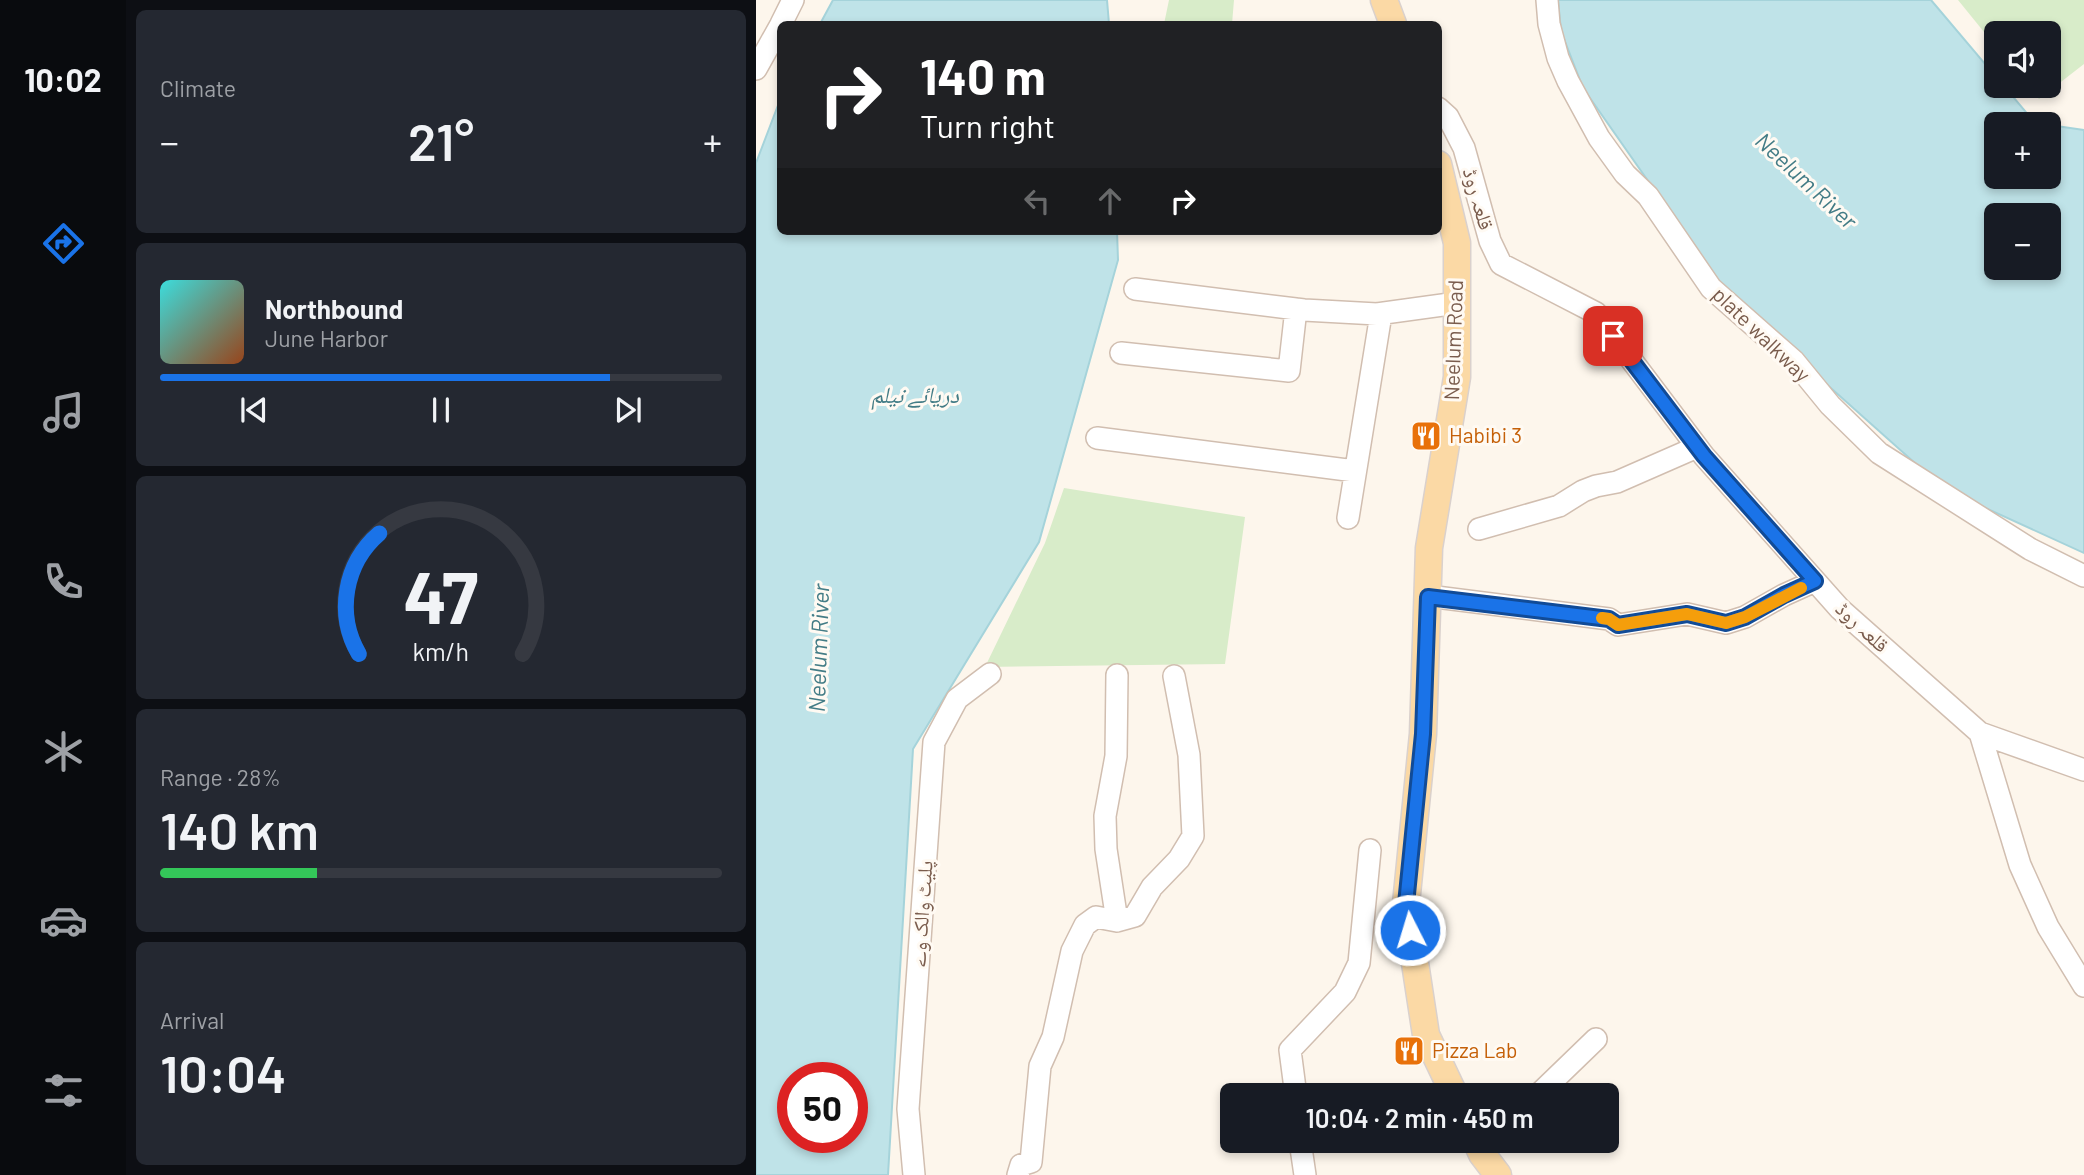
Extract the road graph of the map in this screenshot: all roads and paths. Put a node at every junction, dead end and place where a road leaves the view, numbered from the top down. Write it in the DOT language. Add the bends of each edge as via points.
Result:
graph roads {
  1 [pos="793,0"];
  2 [pos="1384,0"];
  3 [pos="1548,0"];
  4 [pos="783,21"];
  5 [pos="1392,21"];
  6 [pos="777,32"];
  7 [pos="756,69"];
  8 [pos="1442,112"];
  9 [pos="1442,181"];
  10 [pos="1135,289"];
  11 [pos="1457,303"];
  12 [pos="1296,309"];
  13 [pos="1381,314"];
  14 [pos="1121,353"];
  15 [pos="1097,438"];
  16 [pos="1697,447"];
  17 [pos="1356,471"];
  18 [pos="1348,518"];
  19 [pos="1479,529"];
  20 [pos="2084,576"];
  21 [pos="1815,581"];
  22 [pos="1428,597"];
  23 [pos="990,674"];
  24 [pos="1116,675"];
  25 [pos="1174,676"];
  26 [pos="1980,733"];
  27 [pos="2084,770"];
  28 [pos="1370,850"];
  29 [pos="1117,921"];
  30 [pos="2084,986"];
  31 [pos="1596,1039"];
  32 [pos="1294,1083"];
  33 [pos="1449,1083"];
  34 [pos="1550,1083"];
  35 [pos="1302,1153"];
  36 [pos="1482,1153"];
  37 [pos="914,1175"];
  38 [pos="1017,1175"];
  39 [pos="1305,1175"];
  40 [pos="1498,1175"];
  1 -- 4 [label="street"];
  2 -- 5 [label="main road"];
  3 -- 20 [label="street, plate walkway" via="1558,58 1599,138 1648,196 1711,288 1794,361 1879,453 2030,550"];
  6 -- 7 [label="street"];
  8 -- 16 [label="street, قلعہ روڈ" via="1464,148 1500,264 1596,313"];
  9 -- 11 [label="main road, Neelum Road" via="1457,243"];
  10 -- 12 [label="street"];
  11 -- 13 [label="street"];
  11 -- 22 [label="main road, Neelum Road" via="1457,377 1429,548"];
  12 -- 13 [label="street"];
  12 -- 14 [label="street" via="1289,371"];
  13 -- 17 [label="street"];
  15 -- 17 [label="street"];
  16 -- 19 [label="street" via="1617,482 1583,491 1559,506"];
  16 -- 21 [label="street, قلعہ روڈ"];
  17 -- 18 [label="street"];
  21 -- 22 [label="street" via="1726,623 1687,614 1618,625 1609,619"];
  21 -- 26 [label="street, قلعہ روڈ" via="1840,609"];
  22 -- 33 [label="main road, Neelum Road" via="1423,734 1406,904 1426,1035"];
  23 -- 37 [label="street, پلیٹ والک وے" via="957,699 934,742 908,1109"];
  24 -- 29 [label="street" via="1116,756 1105,816"];
  25 -- 29 [label="street" via="1189,755 1193,836 1135,916"];
  26 -- 27 [label="street, قلعہ روڈ"];
  26 -- 30 [label="street" via="2020,865 2048,927"];
  28 -- 32 [label="street" via="1359,963 1345,992 1290,1050"];
  29 -- 38 [label="street" via="1096,917 1085,925 1072,951 1053,1037 1040,1066 1031,1162 1021,1165"];
  31 -- 34 [label="street"];
  35 -- 39 [label="street"];
  36 -- 40 [label="main road"];
}
